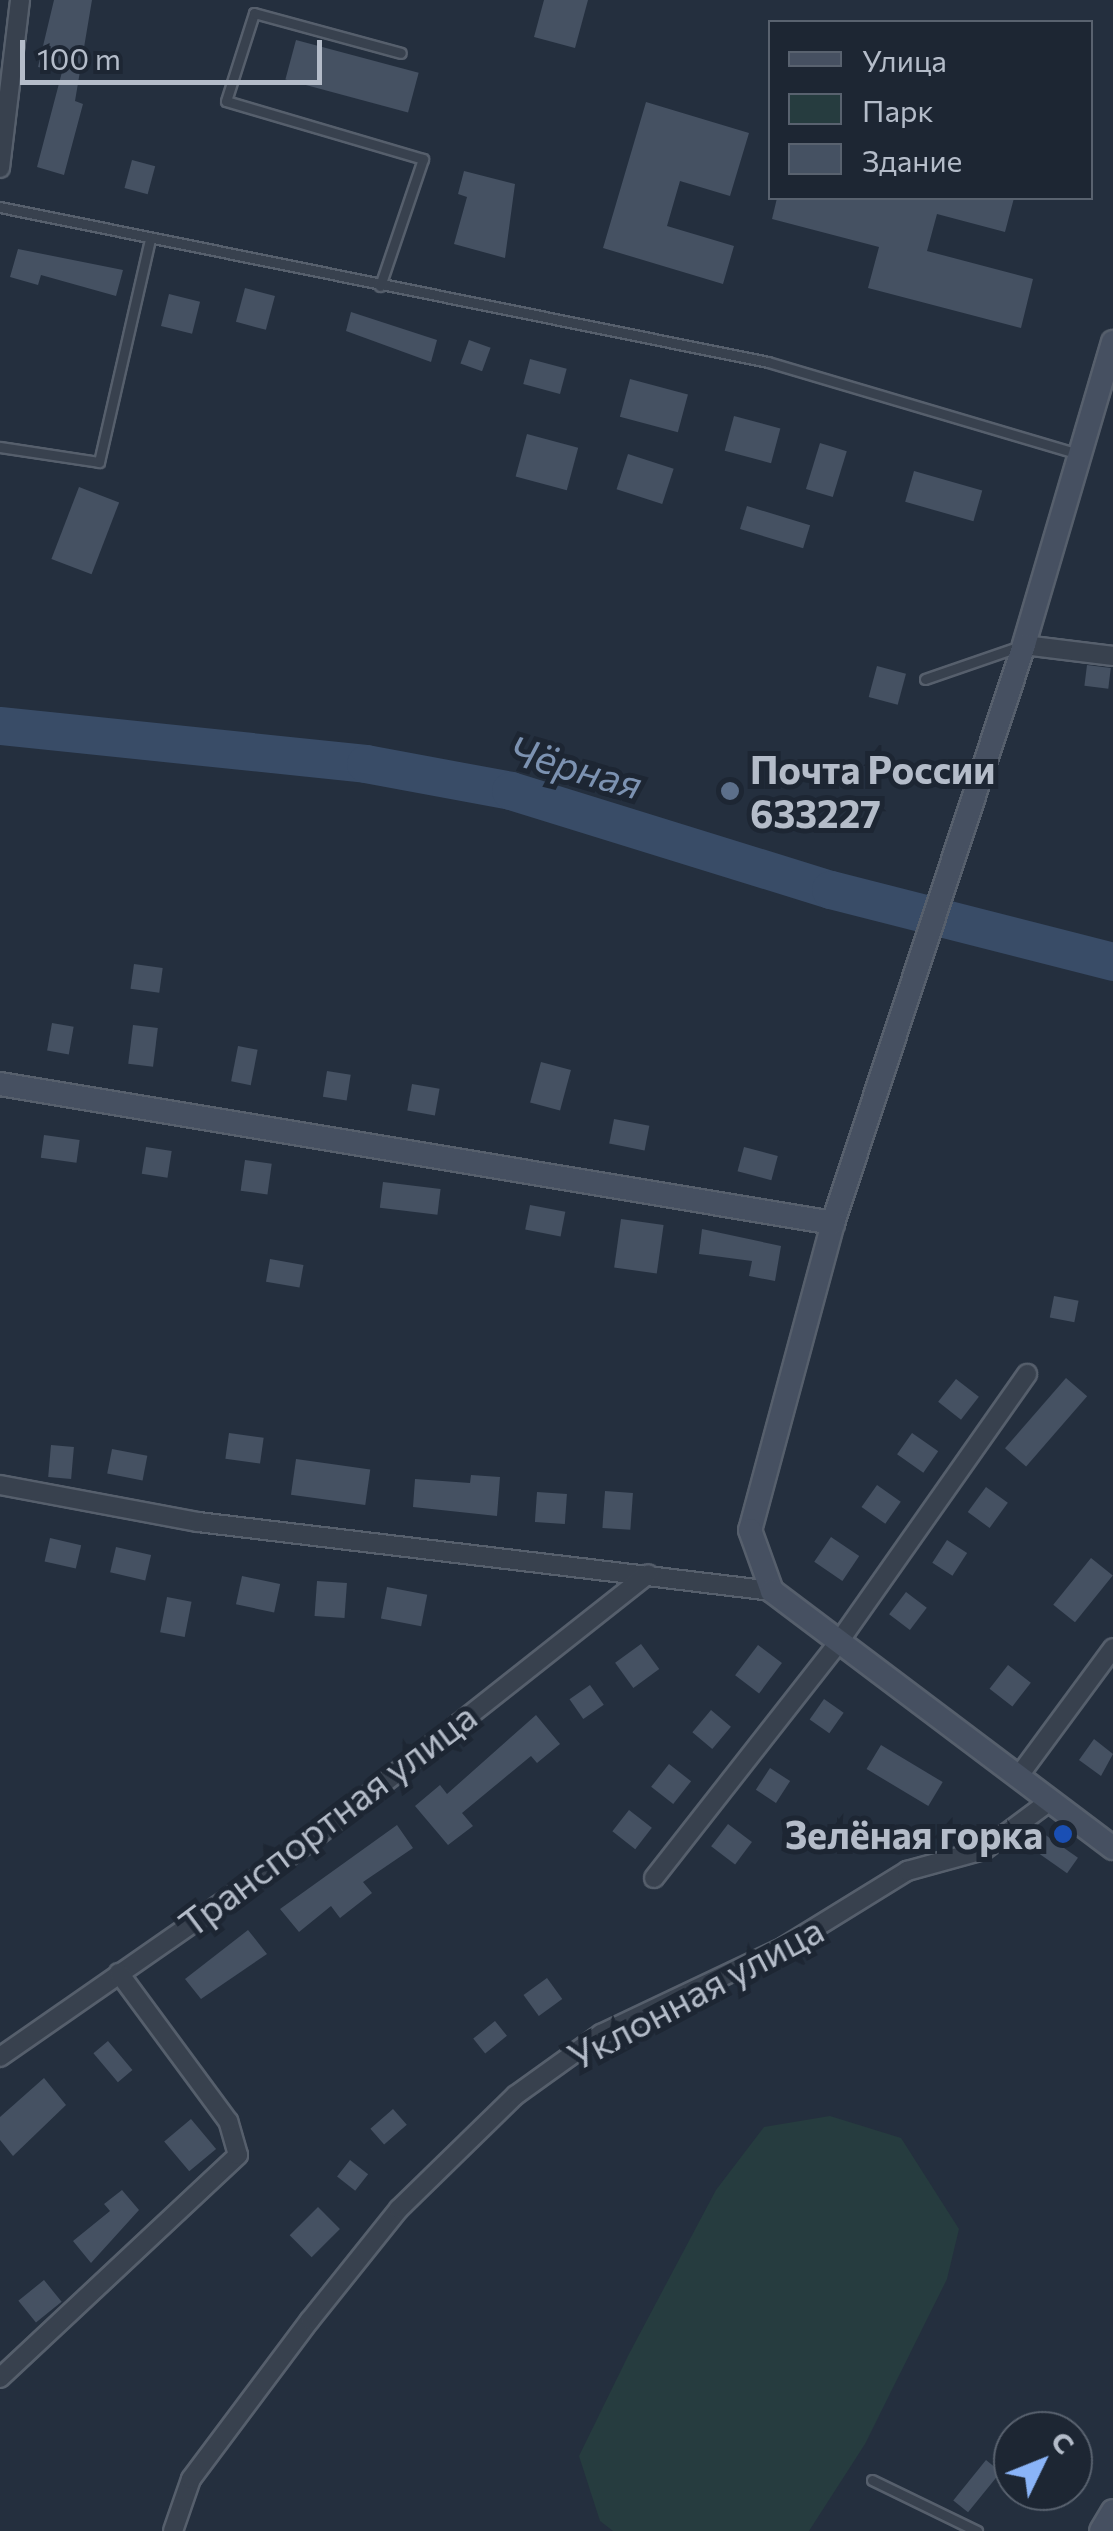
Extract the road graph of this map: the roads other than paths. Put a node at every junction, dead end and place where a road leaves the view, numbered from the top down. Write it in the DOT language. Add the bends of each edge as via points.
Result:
graph roads {
  1 [pos="13,12"];
  2 [pos="401,53"];
  3 [pos="0,168"];
  4 [pos="0,207"];
  5 [pos="150,240"];
  6 [pos="380,286"];
  7 [pos="1113,342"];
  8 [pos="0,447"];
  9 [pos="1080,454"];
  10 [pos="1024,645"];
  11 [pos="1113,656"];
  12 [pos="924,679"];
  13 [pos="0,1084"];
  14 [pos="833,1223"];
  15 [pos="1028,1374"];
  16 [pos="0,1485"];
  17 [pos="648,1574"];
  18 [pos="772,1591"];
  19 [pos="838,1643"];
  20 [pos="1113,1648"];
  21 [pos="1018,1777"];
  22 [pos="1050,1801"];
  23 [pos="1113,1848"];
  24 [pos="654,1878"];
  25 [pos="119,1973"];
  26 [pos="0,2057"];
  27 [pos="0,2378"];
  28 [pos="872,2480"];
  29 [pos="1113,2511"];
  30 [pos="173,2531"];
  31 [pos="977,2531"];
  32 [pos="1101,2531"];
  1 -- 3 [label="street"];
  2 -- 6 [label="lane" via="254,14 226,101 422,159"];
  4 -- 5 [label="lane"];
  5 -- 6 [label="lane"];
  5 -- 8 [label="lane" via="99,462"];
  6 -- 9 [label="lane" via="768,362"];
  7 -- 9 [label="street"];
  9 -- 10 [label="street"];
  10 -- 11 [label="street"];
  10 -- 12 [label="lane"];
  10 -- 14 [label="street"];
  13 -- 14 [label="street"];
  14 -- 18 [label="street" via="752,1510 753,1553"];
  15 -- 19 [label="street"];
  16 -- 17 [label="street" via="198,1522"];
  17 -- 18 [label="street"];
  17 -- 25 [label="street, Транспортная улица" via="309,1842"];
  18 -- 19 [label="street"];
  19 -- 21 [label="street"];
  19 -- 24 [label="street"];
  20 -- 21 [label="street"];
  21 -- 22 [label="street"];
  22 -- 23 [label="street"];
  22 -- 30 [label="street, Уклонная улица" via="984,1850 907,1872 784,1946 601,2034 516,2095 399,2209 310,2320 190,2480"];
  25 -- 26 [label="street, Транспортная улица"];
  25 -- 27 [label="street" via="228,2120 238,2155"];
  28 -- 31 [label="lane"];
  29 -- 32 [label="street"];
}
